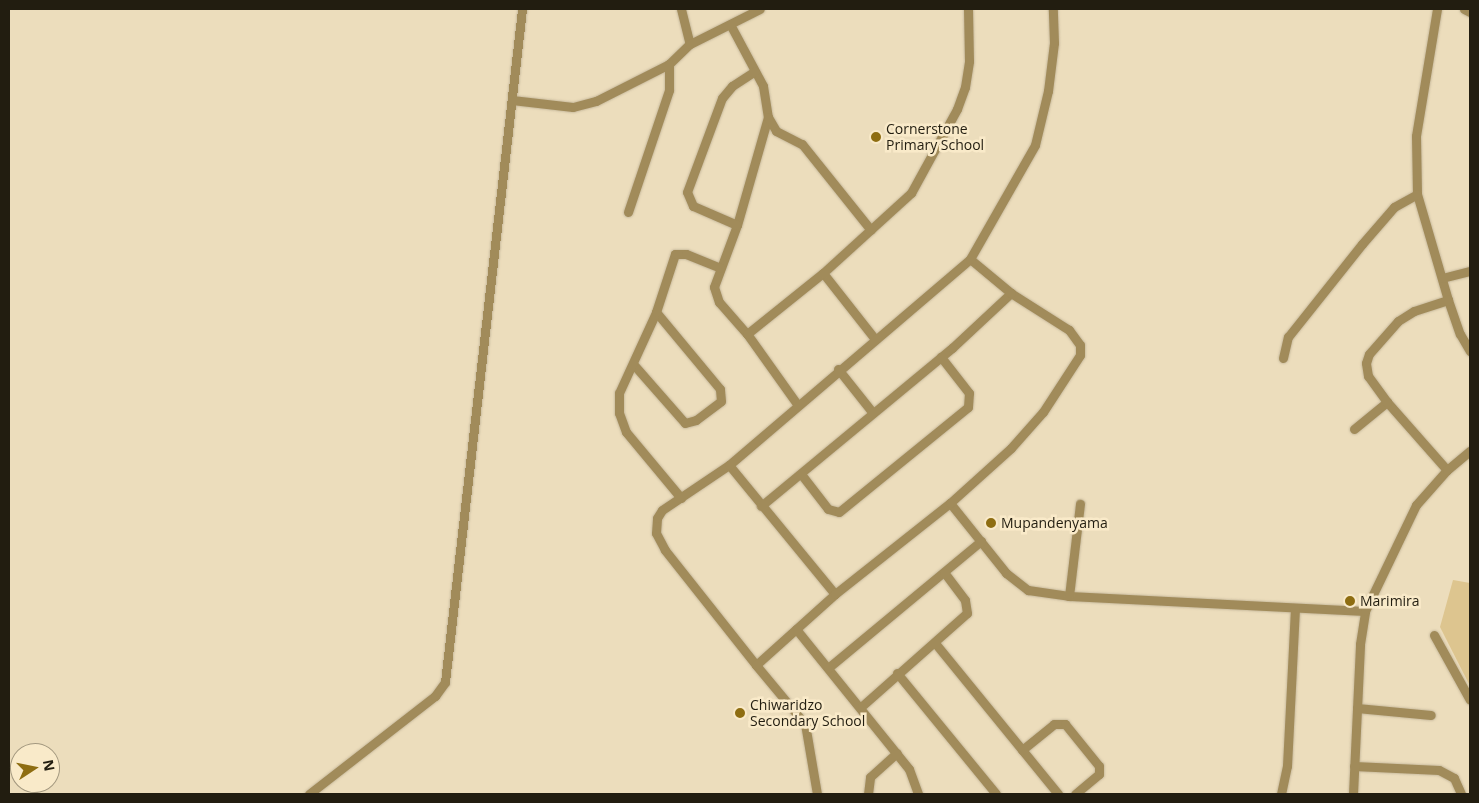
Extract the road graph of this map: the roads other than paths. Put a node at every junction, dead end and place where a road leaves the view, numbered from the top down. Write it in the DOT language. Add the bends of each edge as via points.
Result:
graph roads {
  1 [pos="522,9"];
  2 [pos="681,9"];
  3 [pos="760,9"];
  4 [pos="968,9"];
  5 [pos="1054,9"];
  6 [pos="1437,9"];
  7 [pos="1464,9"];
  8 [pos="1470,12"];
  9 [pos="731,26"];
  10 [pos="690,44"];
  11 [pos="669,64"];
  12 [pos="755,71"];
  13 [pos="512,100"];
  14 [pos="768,116"];
  15 [pos="1417,194"];
  16 [pos="628,212"];
  17 [pos="737,225"];
  18 [pos="871,230"];
  19 [pos="970,259"];
  20 [pos="720,268"];
  21 [pos="1470,271"];
  22 [pos="823,273"];
  23 [pos="1442,278"];
  24 [pos="1011,293"];
  25 [pos="1448,300"];
  26 [pos="656,312"];
  27 [pos="747,334"];
  28 [pos="875,339"];
  29 [pos="1470,351"];
  30 [pos="941,357"];
  31 [pos="1283,358"];
  32 [pos="634,365"];
  33 [pos="838,369"];
  34 [pos="1387,402"];
  35 [pos="797,404"];
  36 [pos="873,413"];
  37 [pos="1354,429"];
  38 [pos="1470,451"];
  39 [pos="729,465"];
  40 [pos="1447,470"];
  41 [pos="800,474"];
  42 [pos="681,498"];
  43 [pos="950,503"];
  44 [pos="1080,504"];
  45 [pos="761,506"];
  46 [pos="981,541"];
  47 [pos="945,573"];
  48 [pos="835,594"];
  49 [pos="1069,596"];
  50 [pos="1295,609"];
  51 [pos="1365,611"];
  52 [pos="796,629"];
  53 [pos="1434,635"];
  54 [pos="935,643"];
  55 [pos="756,665"];
  56 [pos="828,668"];
  57 [pos="897,672"];
  58 [pos="1470,700"];
  59 [pos="862,706"];
  60 [pos="1357,708"];
  61 [pos="1431,715"];
  62 [pos="1022,750"];
  63 [pos="897,754"];
  64 [pos="1354,766"];
  65 [pos="309,794"];
  66 [pos="817,794"];
  67 [pos="868,794"];
  68 [pos="918,794"];
  69 [pos="996,794"];
  70 [pos="1058,794"];
  71 [pos="1075,794"];
  72 [pos="1281,794"];
  73 [pos="1353,794"];
  74 [pos="1461,794"];
  1 -- 13 [label="street"];
  2 -- 10 [label="street"];
  3 -- 9 [label="street"];
  4 -- 18 [label="street" via="969,61 957,109 911,193"];
  5 -- 19 [label="street" via="1048,91 1035,145"];
  6 -- 15 [label="street" via="1416,136"];
  7 -- 8 [label="street"];
  9 -- 10 [label="street"];
  9 -- 12 [label="street"];
  10 -- 11 [label="street"];
  11 -- 13 [label="street" via="596,101 573,107"];
  11 -- 16 [label="street" via="669,90"];
  12 -- 14 [label="street" via="766,94"];
  12 -- 17 [label="street" via="726,91 688,192 693,206"];
  13 -- 65 [label="street" via="445,682 435,696"];
  14 -- 17 [label="street"];
  14 -- 18 [label="street" via="776,131 802,144"];
  15 -- 23 [label="street"];
  15 -- 31 [label="street" via="1394,207 1357,252 1288,337"];
  17 -- 20 [label="street"];
  18 -- 22 [label="street"];
  19 -- 24 [label="street"];
  19 -- 28 [label="street"];
  20 -- 26 [label="street" via="686,254 675,254"];
  20 -- 27 [label="street" via="714,293"];
  21 -- 23 [label="street"];
  22 -- 27 [label="street"];
  22 -- 28 [label="street"];
  23 -- 25 [label="street"];
  24 -- 30 [label="street"];
  24 -- 43 [label="street" via="1069,330 1080,345 1080,355 1030,428"];
  25 -- 29 [label="street"];
  25 -- 34 [label="street" via="1402,318 1369,354 1366,363 1368,376"];
  26 -- 32 [label="street"];
  26 -- 32 [label="street" via="720,389 721,401 691,423 685,423"];
  27 -- 35 [label="street"];
  28 -- 33 [label="street"];
  30 -- 36 [label="street"];
  30 -- 41 [label="street" via="969,393 968,408 839,512 828,509"];
  32 -- 42 [label="street" via="619,393 621,423 631,441"];
  33 -- 35 [label="street"];
  33 -- 36 [label="street"];
  34 -- 37 [label="street"];
  34 -- 40 [label="street"];
  35 -- 39 [label="street"];
  36 -- 41 [label="street"];
  38 -- 40 [label="street"];
  39 -- 42 [label="street"];
  39 -- 45 [label="street"];
  40 -- 51 [label="street" via="1416,505"];
  41 -- 45 [label="street"];
  42 -- 55 [label="street" via="657,518 655,525 659,541"];
  43 -- 46 [label="street"];
  43 -- 48 [label="street"];
  44 -- 49 [label="street"];
  45 -- 48 [label="street"];
  46 -- 47 [label="street"];
  46 -- 49 [label="street" via="1018,584 1028,590"];
  47 -- 54 [label="street" via="965,600 967,613"];
  47 -- 56 [label="street"];
  48 -- 52 [label="street"];
  49 -- 50 [label="street"];
  50 -- 51 [label="street"];
  50 -- 72 [label="street" via="1288,766"];
  51 -- 60 [label="street"];
  52 -- 55 [label="street"];
  52 -- 56 [label="street"];
  53 -- 58 [label="street"];
  54 -- 57 [label="street"];
  54 -- 62 [label="street"];
  55 -- 66 [label="street" via="805,724"];
  56 -- 59 [label="street"];
  57 -- 59 [label="street"];
  57 -- 69 [label="street"];
  59 -- 63 [label="street"];
  60 -- 61 [label="street"];
  60 -- 64 [label="street"];
  62 -- 70 [label="street"];
  62 -- 71 [label="street" via="1054,724 1065,724 1099,766 1098,774"];
  63 -- 67 [label="street" via="870,777"];
  63 -- 68 [label="street" via="914,778"];
  64 -- 73 [label="street"];
  64 -- 74 [label="street" via="1439,770 1454,778"];
}
